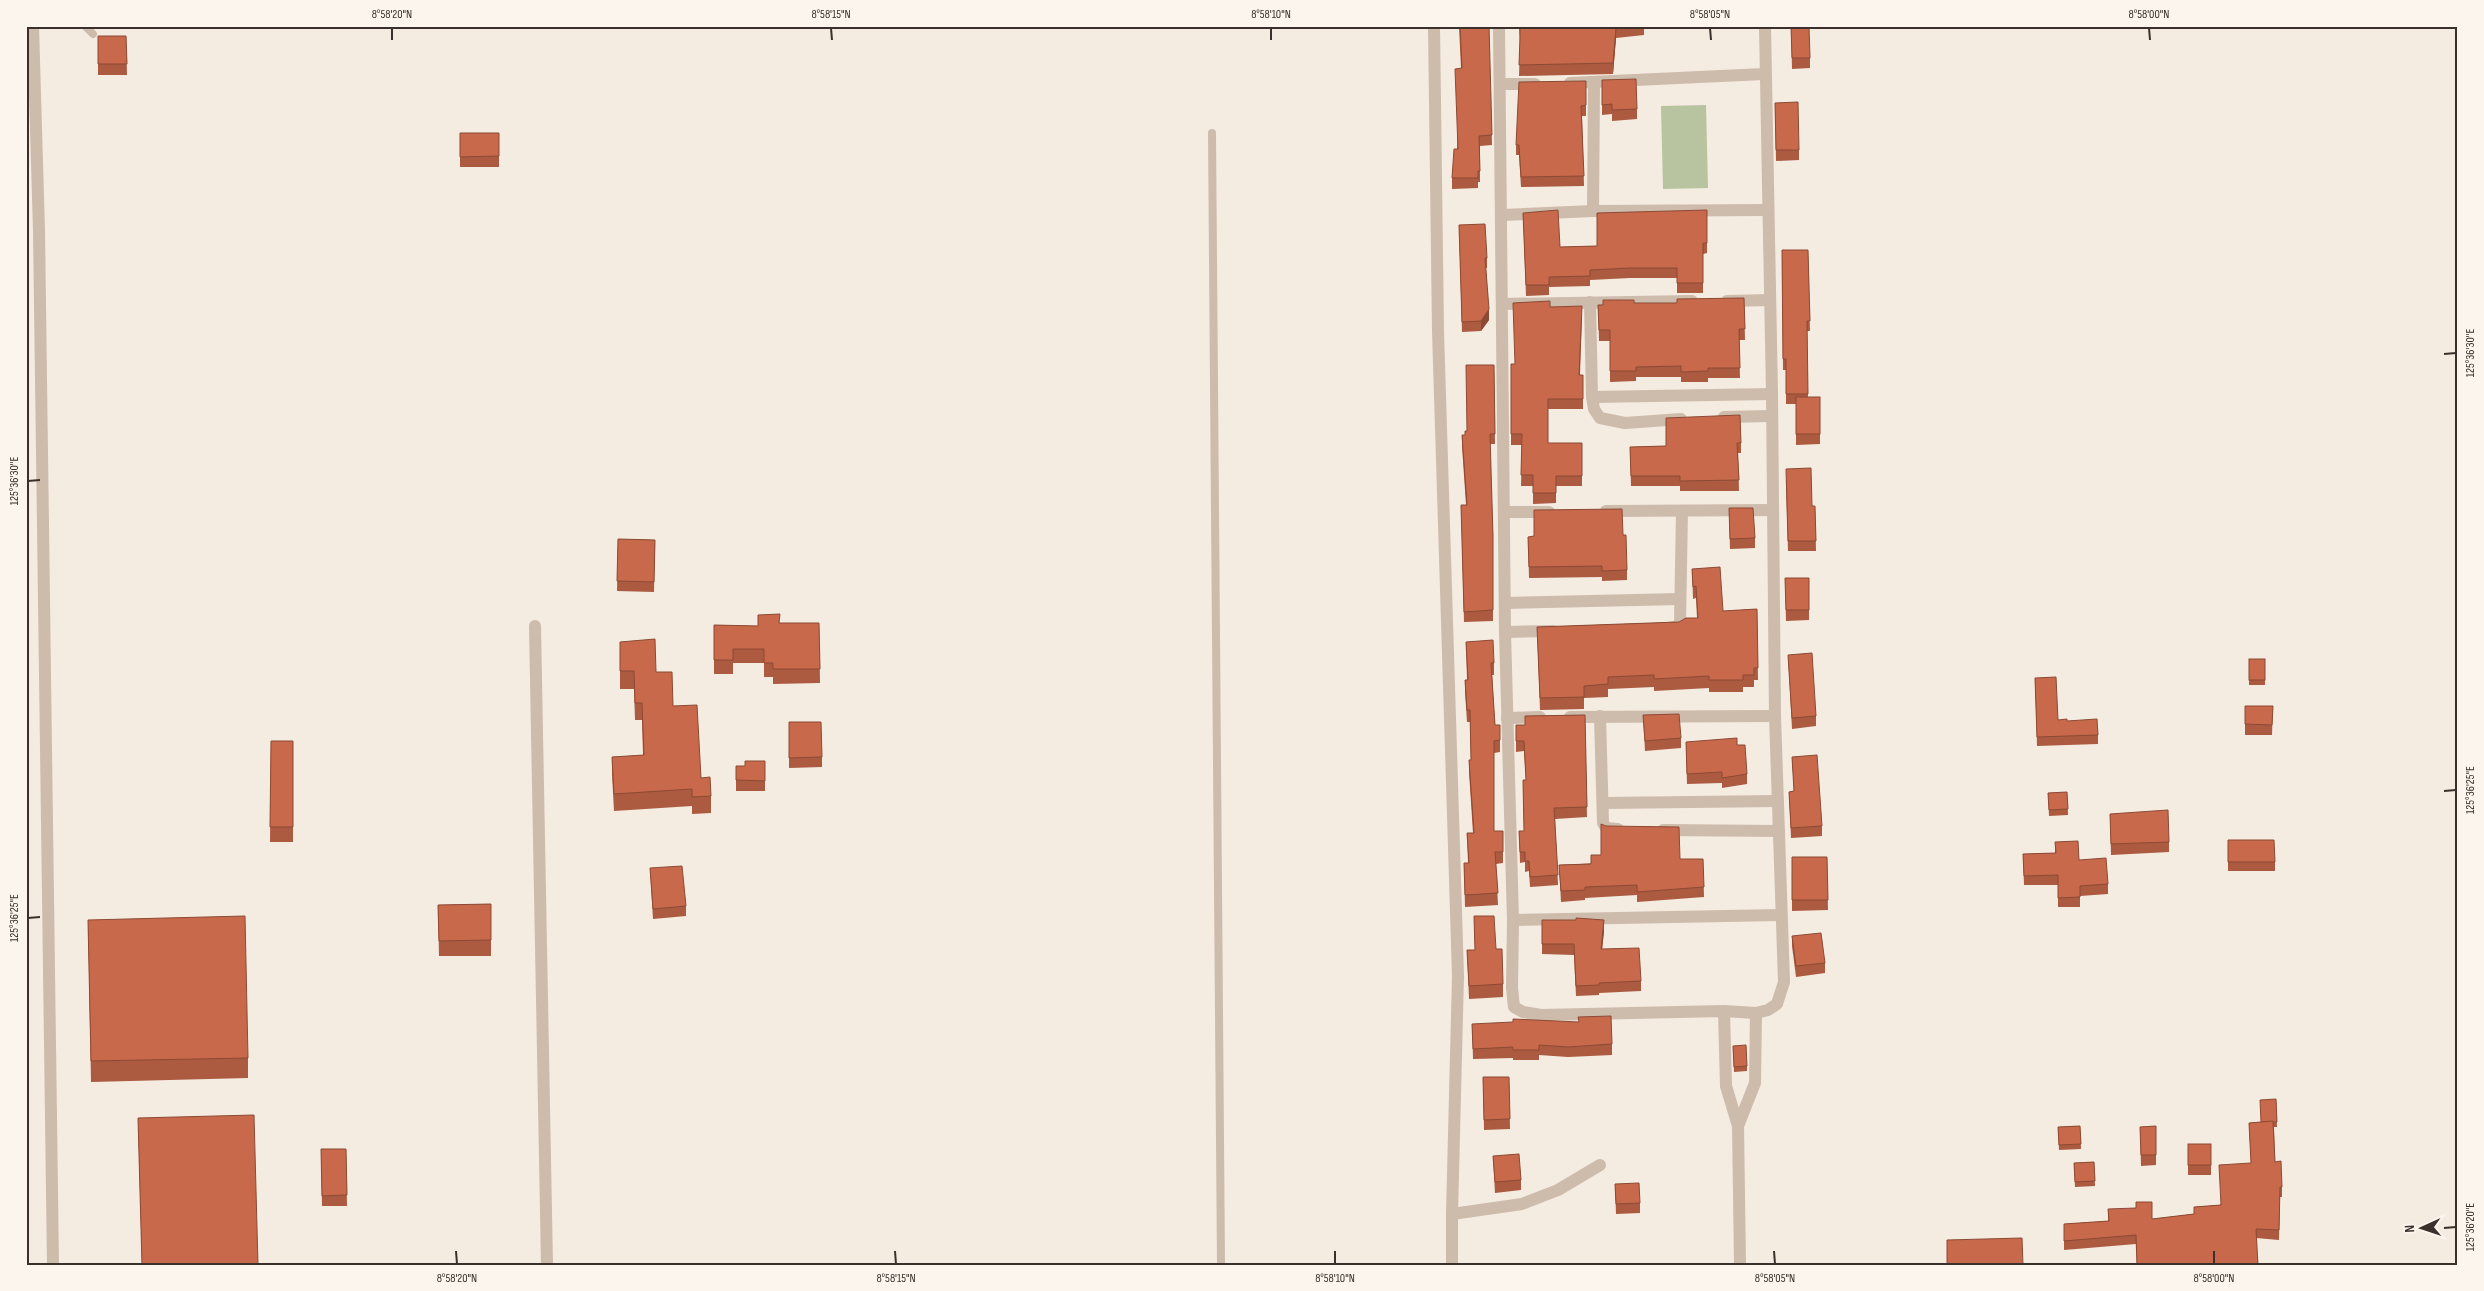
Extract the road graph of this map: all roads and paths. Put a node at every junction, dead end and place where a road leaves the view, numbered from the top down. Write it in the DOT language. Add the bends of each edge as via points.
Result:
graph roads {
  1 [pos="33,26"];
  2 [pos="85,26"];
  3 [pos="1434,26"];
  4 [pos="1499,26"];
  5 [pos="1765,26"];
  6 [pos="92,34"];
  7 [pos="1764,74"];
  8 [pos="1594,83"];
  9 [pos="1500,84"];
  10 [pos="1212,133"];
  11 [pos="1768,210"];
  12 [pos="1593,211"];
  13 [pos="1502,214"];
  14 [pos="1770,300"];
  15 [pos="1590,302"];
  16 [pos="1502,304"];
  17 [pos="1772,394"];
  18 [pos="1592,397"];
  19 [pos="1771,416"];
  20 [pos="1696,418"];
  21 [pos="1715,418"];
  22 [pos="1682,510"];
  23 [pos="1773,510"];
  24 [pos="1593,511"];
  25 [pos="1504,512"];
  26 [pos="1563,512"];
  27 [pos="1680,599"];
  28 [pos="1505,603"];
  29 [pos="535,626"];
  30 [pos="1655,628"];
  31 [pos="1565,631"];
  32 [pos="1505,632"];
  33 [pos="1600,716"];
  34 [pos="1775,716"];
  35 [pos="1508,718"];
  36 [pos="1778,801"];
  37 [pos="1603,803"];
  38 [pos="1635,829"];
  39 [pos="1654,830"];
  40 [pos="1778,831"];
  41 [pos="1781,915"];
  42 [pos="1513,920"];
  43 [pos="1724,1011"];
  44 [pos="1756,1013"];
  45 [pos="1738,1126"];
  46 [pos="1600,1165"];
  47 [pos="1452,1214"];
  48 [pos="52,1265"];
  49 [pos="548,1265"];
  50 [pos="1221,1265"];
  51 [pos="1452,1265"];
  52 [pos="1740,1265"];
  1 -- 48 [label="street" via="39,231"];
  2 -- 6 [label="lane"];
  3 -- 47 [label="street" via="1438,331 1458,976"];
  4 -- 9 [label="street"];
  5 -- 7 [label="street"];
  7 -- 8 [label="street"];
  7 -- 11 [label="street"];
  8 -- 9 [label="street"];
  8 -- 12 [label="street"];
  9 -- 13 [label="street"];
  10 -- 50 [label="lane"];
  11 -- 12 [label="street"];
  11 -- 14 [label="street"];
  12 -- 13 [label="street"];
  13 -- 16 [label="street"];
  14 -- 15 [label="street"];
  14 -- 17 [label="street"];
  15 -- 16 [label="street"];
  15 -- 18 [label="street"];
  16 -- 25 [label="street"];
  17 -- 18 [label="street"];
  17 -- 19 [label="street"];
  18 -- 20 [label="street" via="1600,418 1625,423"];
  19 -- 21 [label="street"];
  19 -- 23 [label="street"];
  22 -- 23 [label="street"];
  22 -- 24 [label="street"];
  22 -- 27 [label="street"];
  23 -- 34 [label="street"];
  25 -- 26 [label="street"];
  25 -- 28 [label="street"];
  27 -- 28 [label="street"];
  27 -- 30 [label="street" via="1679,626"];
  28 -- 32 [label="street"];
  29 -- 49 [label="street"];
  31 -- 32 [label="street"];
  32 -- 35 [label="street"];
  33 -- 34 [label="street"];
  33 -- 35 [label="street"];
  33 -- 37 [label="street"];
  34 -- 36 [label="street"];
  35 -- 42 [label="street"];
  36 -- 37 [label="street"];
  36 -- 40 [label="street"];
  37 -- 38 [label="street" via="1606,828"];
  39 -- 40 [label="street"];
  40 -- 41 [label="street"];
  41 -- 42 [label="street"];
  41 -- 44 [label="street" via="1784,982 1778,1004"];
  42 -- 43 [label="street" via="1514,1007 1523,1012 1541,1015"];
  43 -- 44 [label="street"];
  43 -- 45 [label="street" via="1726,1081"];
  44 -- 45 [label="street" via="1755,1083"];
  45 -- 52 [label="street"];
  46 -- 47 [label="street" via="1558,1190 1522,1204"];
  47 -- 51 [label="street"];
}
